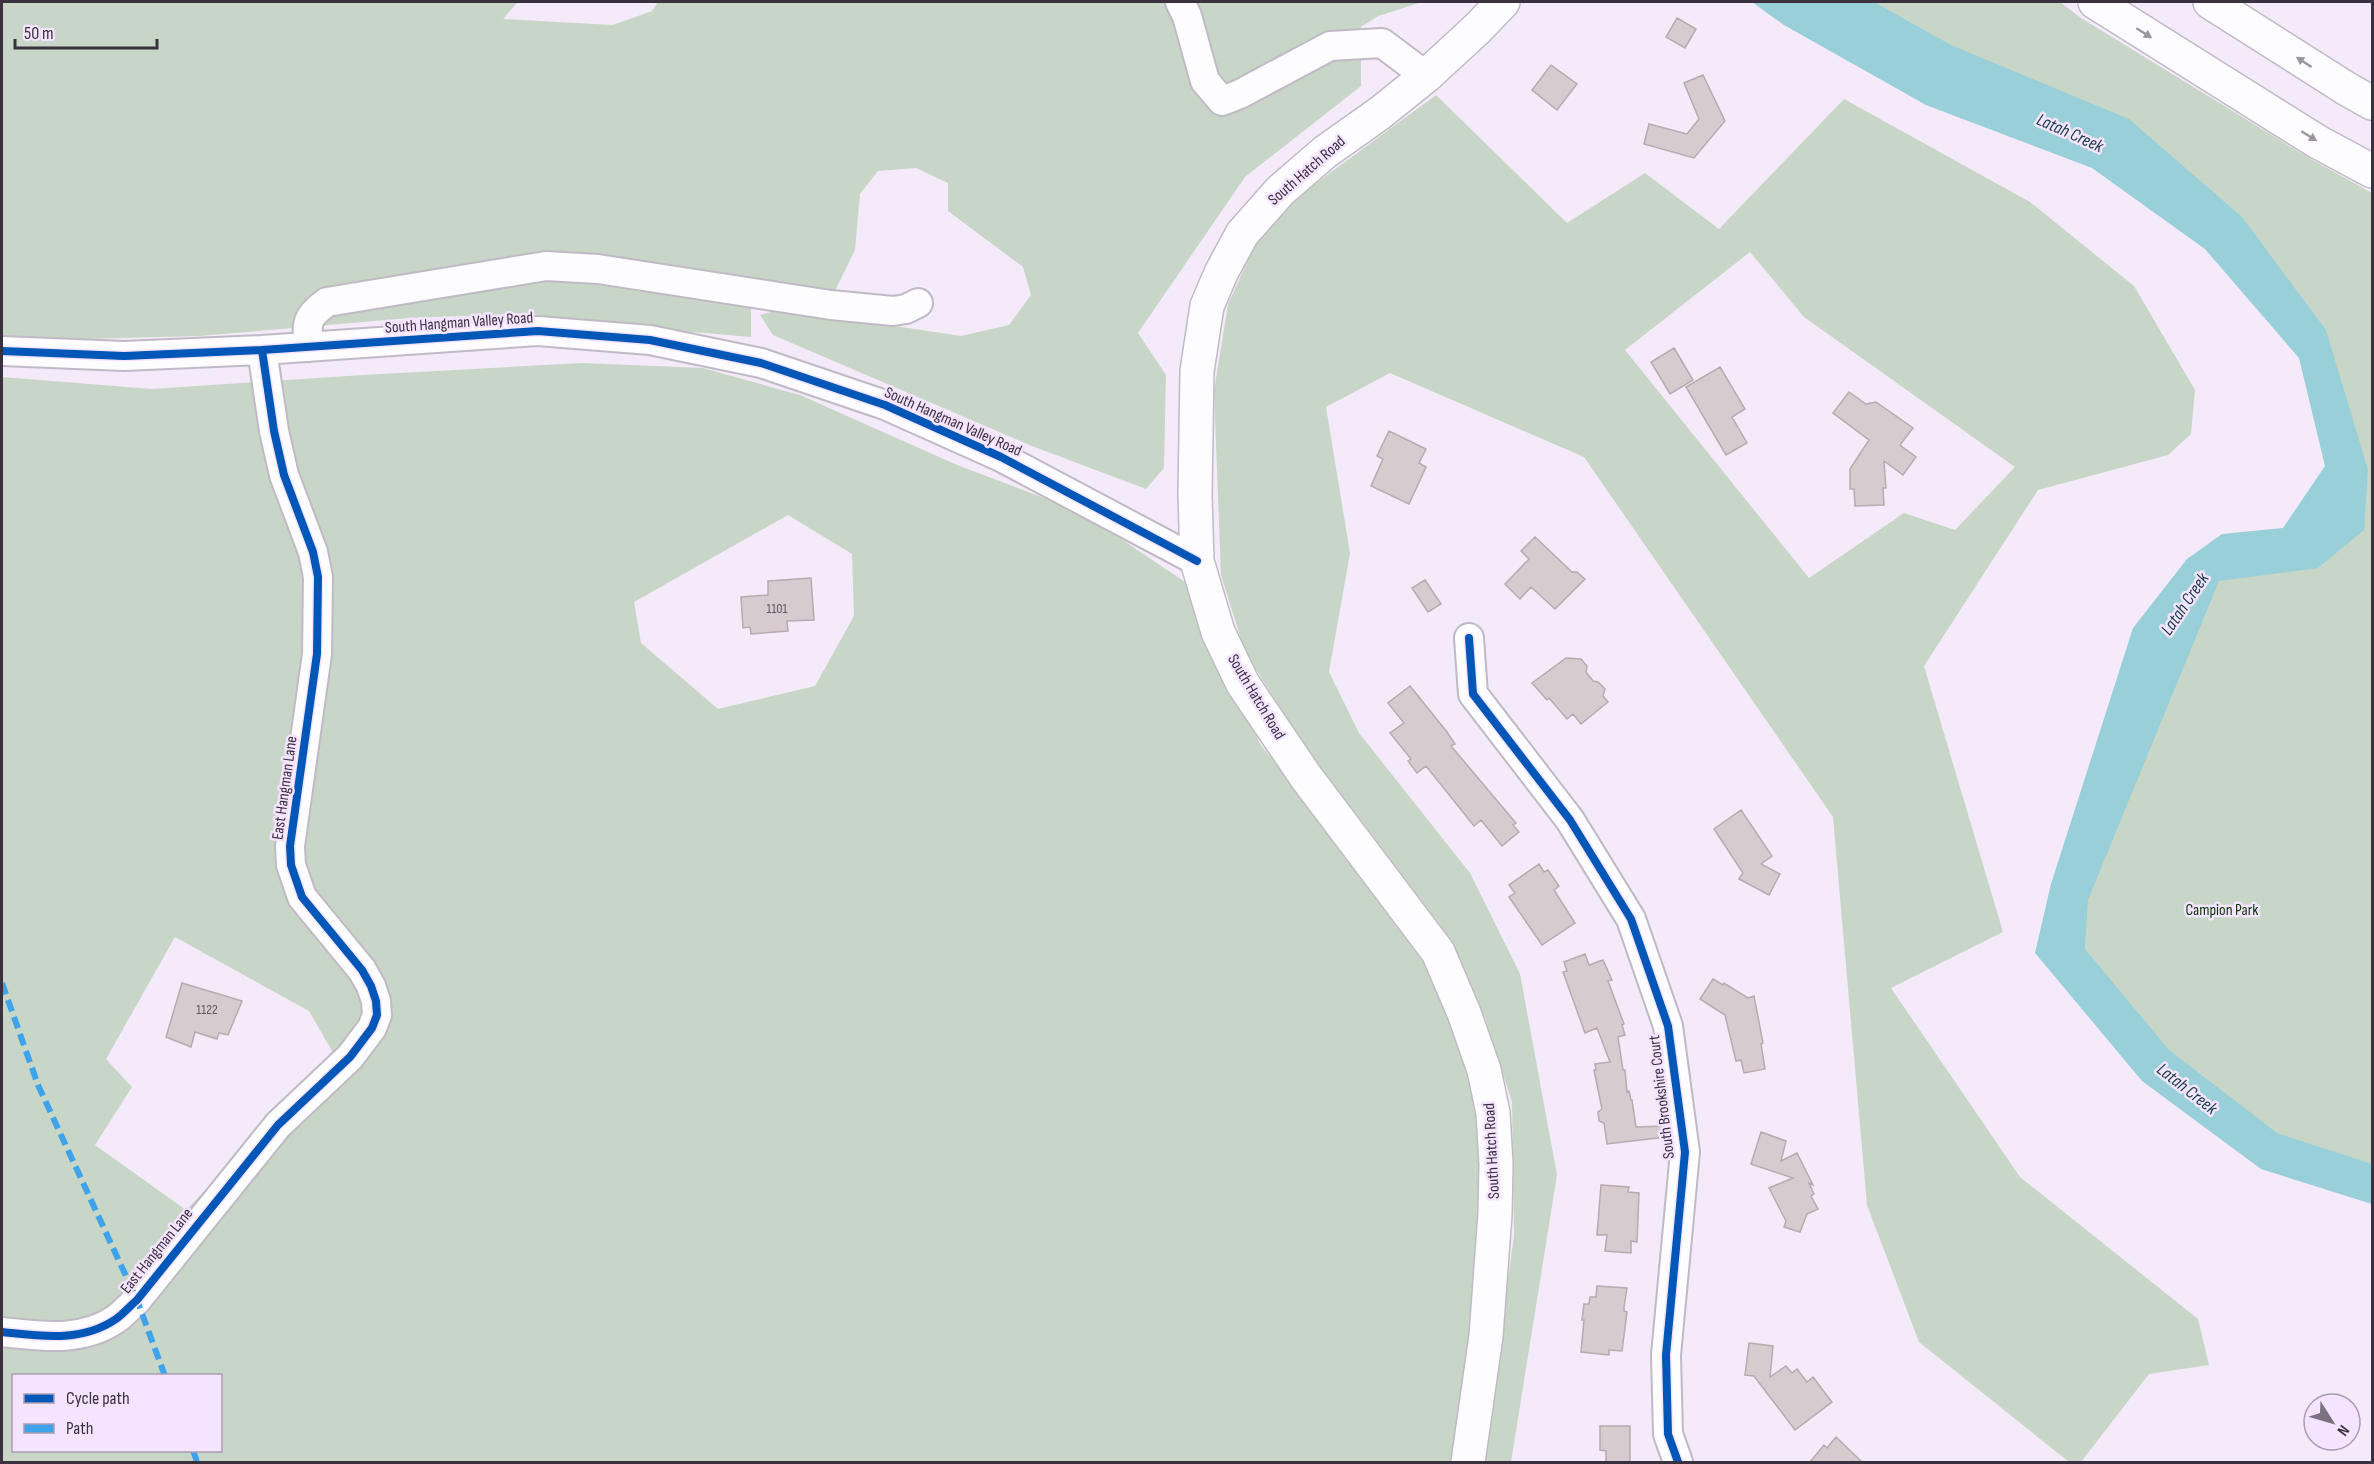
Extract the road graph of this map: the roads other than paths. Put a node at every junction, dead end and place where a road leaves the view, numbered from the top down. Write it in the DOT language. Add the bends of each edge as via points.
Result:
graph roads {
  1 [pos="1180,2"];
  2 [pos="1503,2"];
  3 [pos="2095,2"];
  4 [pos="2210,2"];
  5 [pos="1426,76"];
  6 [pos="2373,103"];
  7 [pos="2373,171"];
  8 [pos="918,303"];
  9 [pos="309,347"];
  10 [pos="262,350"];
  11 [pos="2,351"];
  12 [pos="1197,561"];
  13 [pos="1469,638"];
  14 [pos="2,1332"];
  15 [pos="1468,1462"];
  16 [pos="1678,1462"];
  1 -- 5 [label="street" via="1205,81 1222,101 1330,46 1382,43"];
  2 -- 5 [label="main road, South Hatch Road"];
  3 -- 7 [label="main road, one-way" via="2318,142"];
  6 -- 4 [label="main road, one-way"];
  5 -- 12 [label="main road, South Hatch Road" via="1280,191 1242,234 1221,273 1207,306 1197,371"];
  8 -- 9 [label="street" via="893,311 853,308 598,269 546,266 327,302 314,312 306,326"];
  9 -- 10 [label="street, South Hangman Valley Road"];
  9 -- 12 [label="street, South Hangman Valley Road" via="538,331 650,340 760,363 885,405 991,453"];
  10 -- 11 [label="street, South Hangman Valley Road" via="124,356"];
  10 -- 14 [label="street, East Hangman Lane" via="284,475 313,552 318,577 317,654 290,846 291,865 302,897 362,970 376,1001 376,1015 372,1028 350,1057 278,1125 137,1300 115,1319 72,1336"];
  12 -- 15 [label="main road, South Hatch Road" via="1218,632 1244,684 1306,777 1438,952 1484,1070 1493,1113 1495,1214 1486,1336"];
  13 -- 16 [label="street, South Brookshire Court" via="1473,694 1570,820 1631,919 1668,1026 1685,1152 1666,1355 1668,1434"];
}
